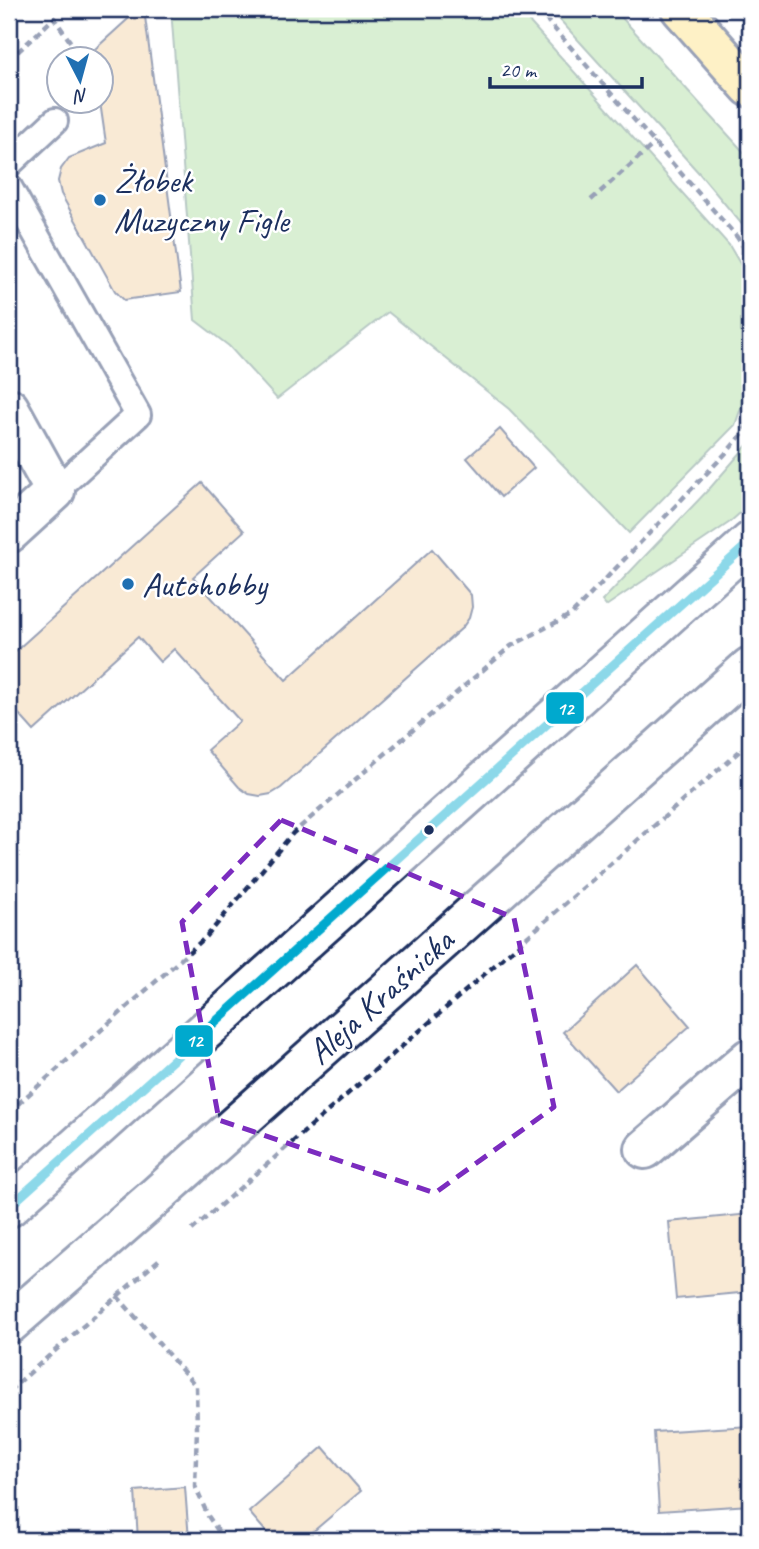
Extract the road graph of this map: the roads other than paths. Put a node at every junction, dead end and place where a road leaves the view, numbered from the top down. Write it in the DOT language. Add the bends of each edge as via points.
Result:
graph roads {
  1 [pos="681,9"];
  2 [pos="750,87"];
  3 [pos="55,121"];
  4 [pos="9,164"];
  5 [pos="9,187"];
  6 [pos="9,408"];
  7 [pos="55,491"];
  8 [pos="9,533"];
  9 [pos="750,542"];
  10 [pos="750,667"];
  11 [pos="750,1058"];
  12 [pos="645,1149"];
  13 [pos="9,1207"];
  14 [pos="9,1324"];
  1 -- 2 [label="main road"];
  3 -- 4 [label="lane"];
  5 -- 7 [label="lane" via="138,415"];
  6 -- 7 [label="main road"];
  7 -- 8 [label="main road"];
  9 -- 13 [label="main road"];
  10 -- 14 [label="main road, Aleja Kraśnicka"];
  11 -- 12 [label="main road"];
}
